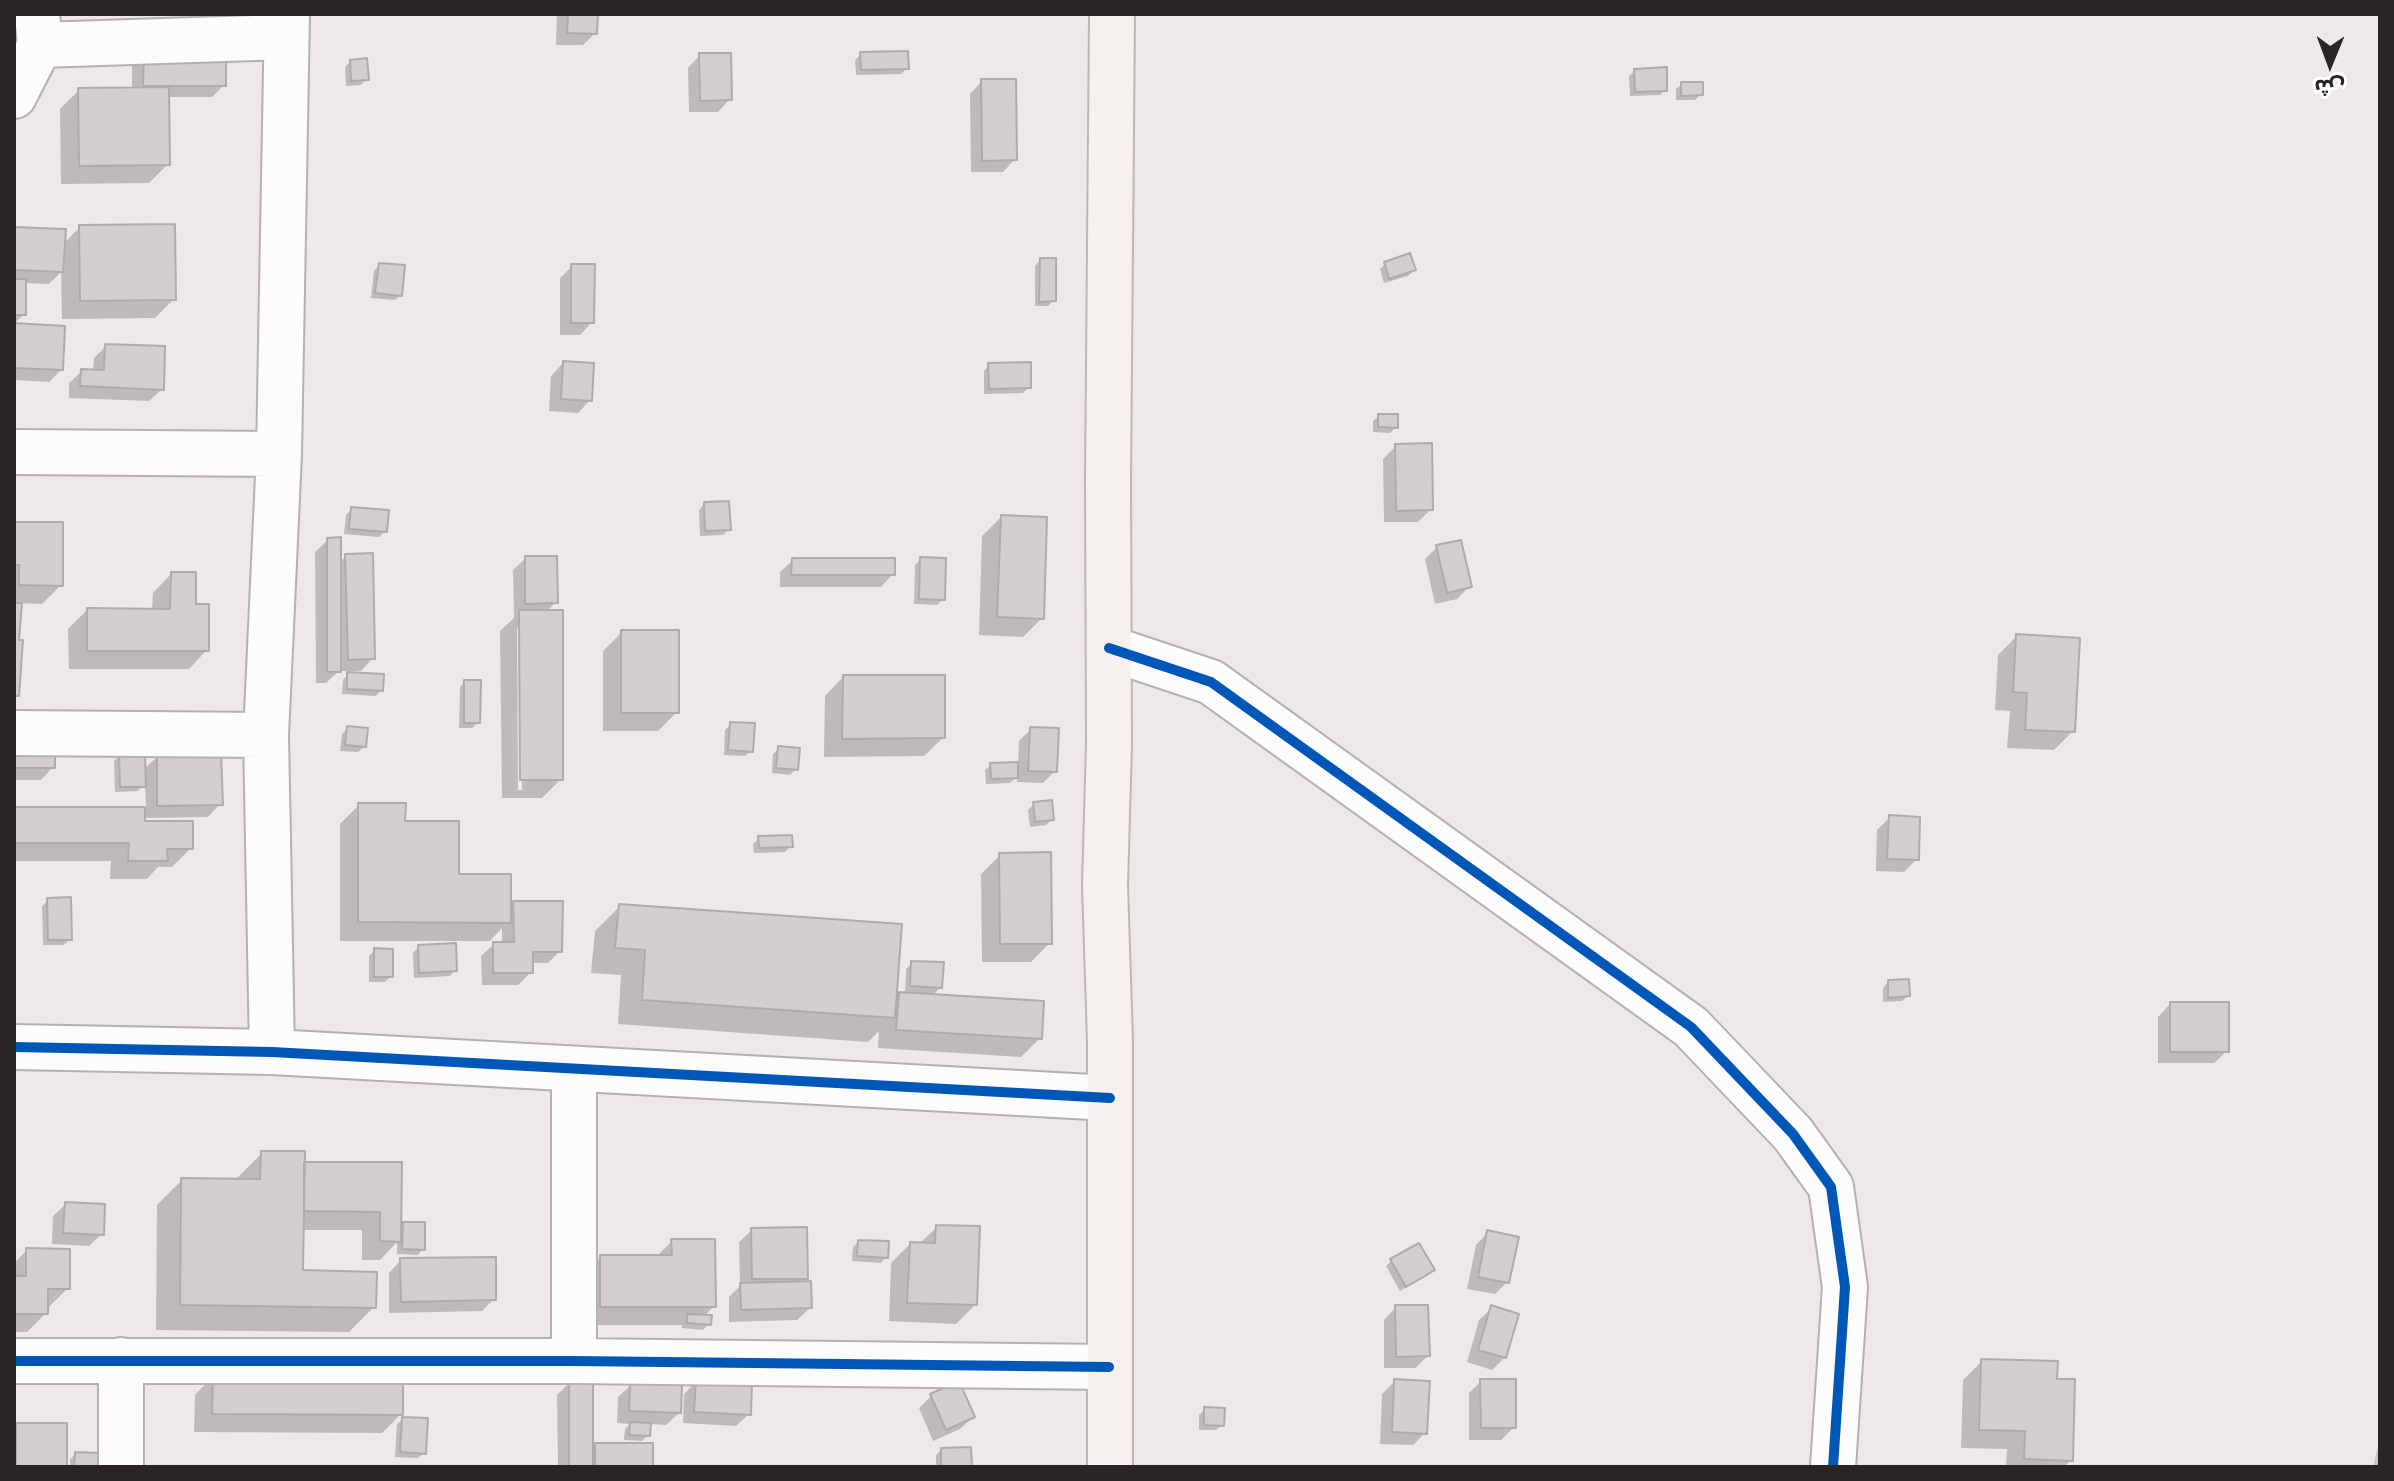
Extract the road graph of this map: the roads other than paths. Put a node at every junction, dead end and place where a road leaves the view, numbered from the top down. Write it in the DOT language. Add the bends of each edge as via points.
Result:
graph roads {
  1 [pos="1112,14"];
  2 [pos="287,25"];
  3 [pos="39,30"];
  4 [pos="14,96"];
  5 [pos="14,452"];
  6 [pos="279,454"];
  7 [pos="1109,648"];
  8 [pos="14,733"];
  9 [pos="266,735"];
  10 [pos="14,1047"];
  11 [pos="272,1052"];
  12 [pos="574,1069"];
  13 [pos="1110,1098"];
  14 [pos="121,1360"];
  15 [pos="14,1361"];
  16 [pos="574,1361"];
  17 [pos="1109,1367"];
  18 [pos="121,1467"];
  19 [pos="1110,1467"];
  20 [pos="1833,1467"];
  1 -- 7 [label="main road"];
  2 -- 3 [label="street"];
  2 -- 6 [label="street"];
  3 -- 4 [label="street"];
  5 -- 6 [label="street"];
  6 -- 9 [label="street"];
  7 -- 13 [label="main road" via="1105,885"];
  7 -- 20 [label="street" via="1211,682 1237,700 1691,1027 1793,1134 1831,1187 1845,1287"];
  8 -- 9 [label="street"];
  9 -- 11 [label="street"];
  10 -- 11 [label="street"];
  11 -- 12 [label="street"];
  12 -- 13 [label="street"];
  12 -- 16 [label="street"];
  13 -- 17 [label="main road"];
  14 -- 15 [label="street"];
  14 -- 16 [label="street"];
  14 -- 18 [label="street"];
  16 -- 17 [label="street"];
  17 -- 19 [label="main road"];
}
